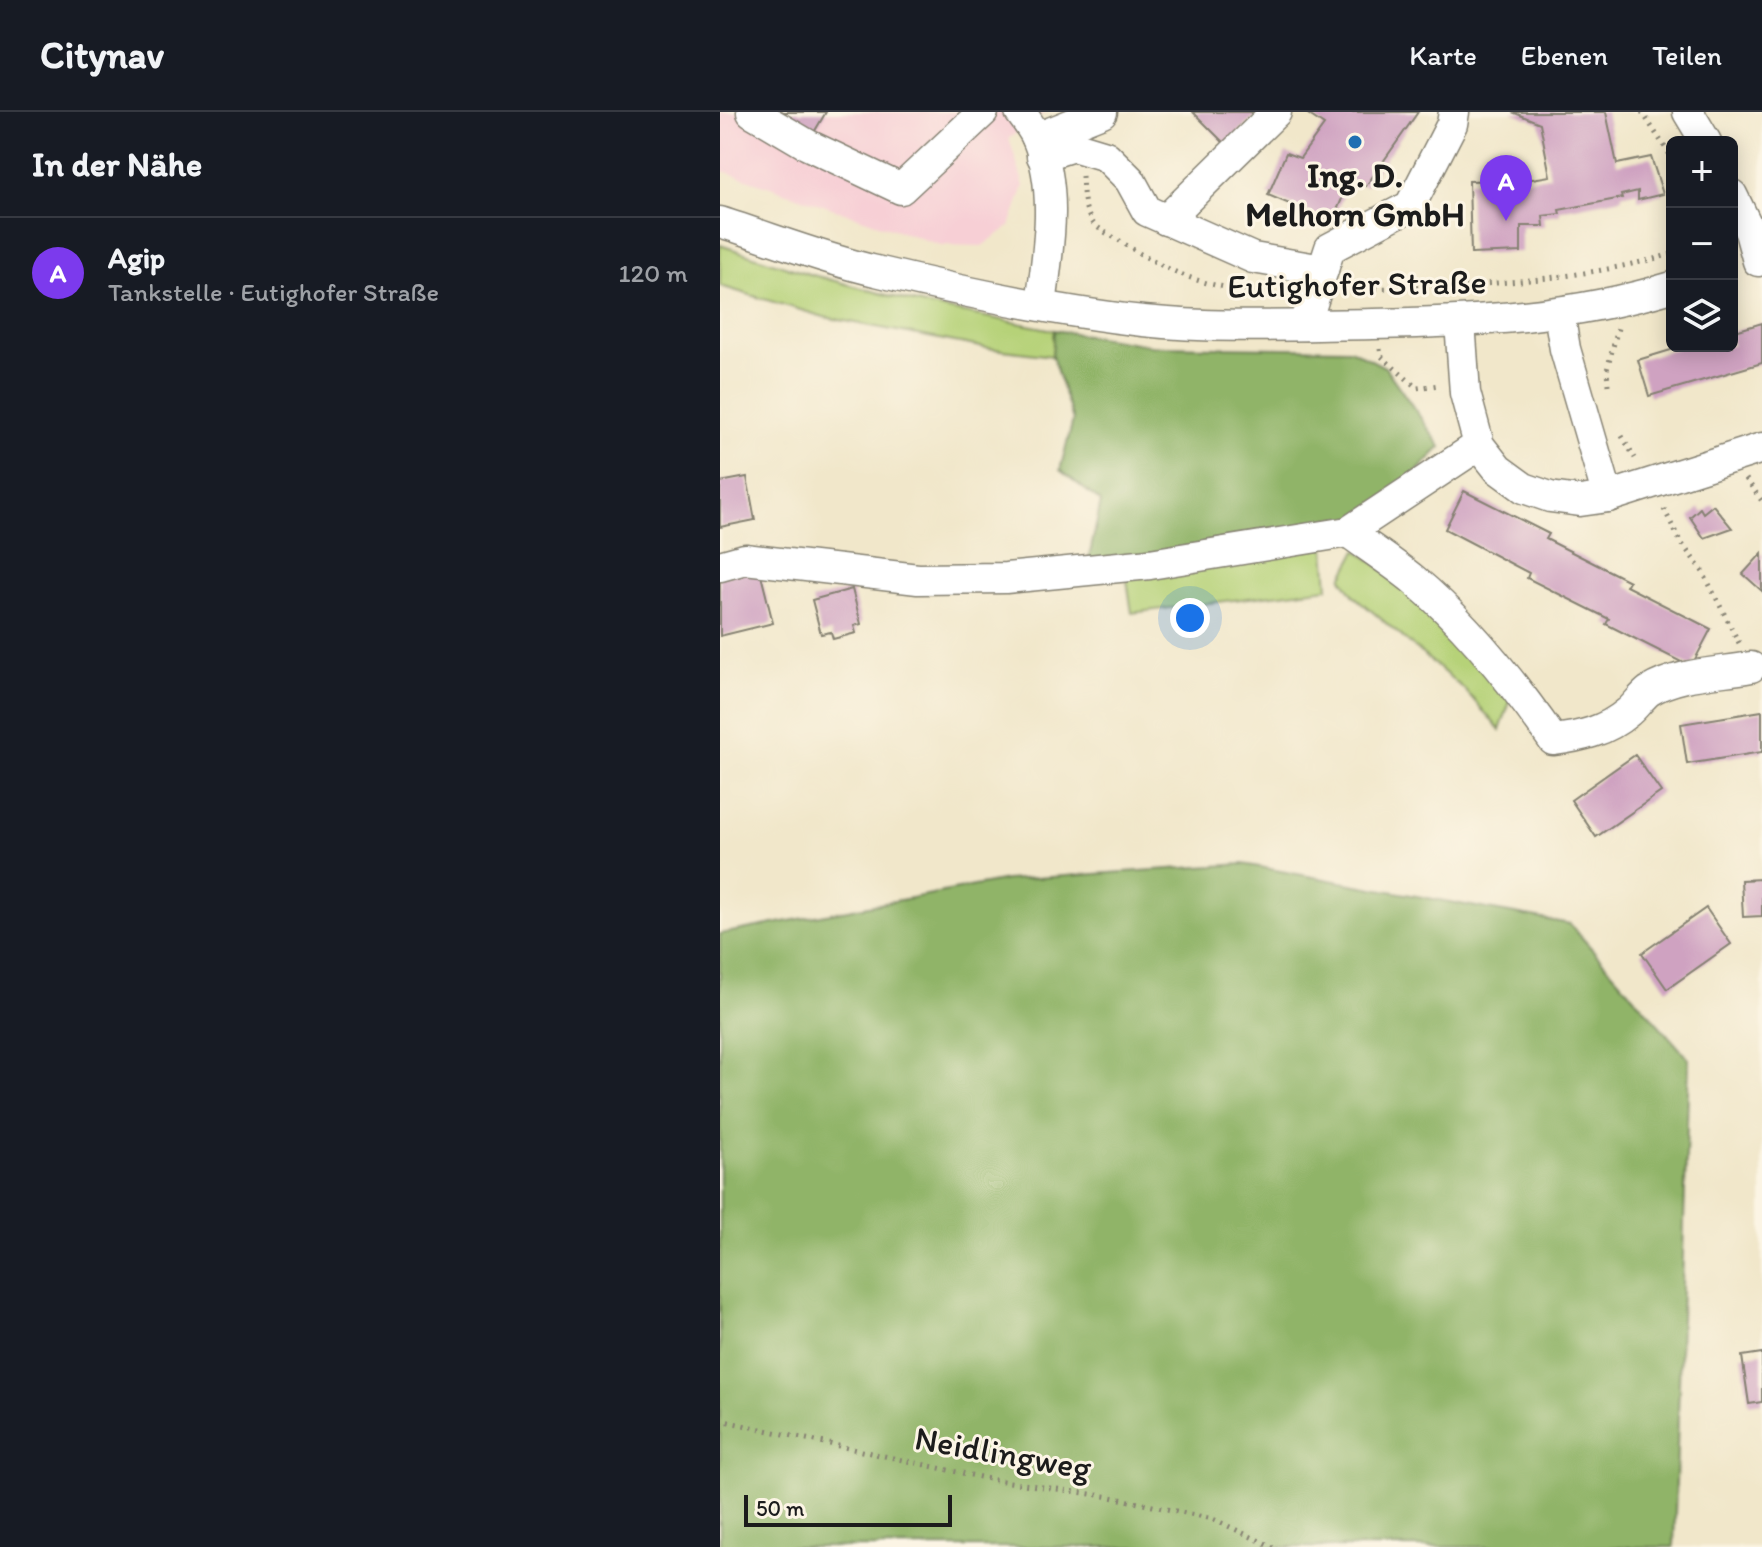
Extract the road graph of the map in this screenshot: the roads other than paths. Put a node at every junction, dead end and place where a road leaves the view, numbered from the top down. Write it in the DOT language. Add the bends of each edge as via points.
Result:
graph roads {
  1 [pos="752,112"];
  2 [pos="983,112"];
  3 [pos="1020,112"];
  4 [pos="1102,112"];
  5 [pos="1276,112"];
  6 [pos="1454,112"];
  7 [pos="1688,112"];
  8 [pos="1702,136"];
  9 [pos="1039,147"];
  10 [pos="1738,207"];
  11 [pos="1166,220"];
  12 [pos="720,222"];
  13 [pos="1751,264"];
  14 [pos="1323,270"];
  15 [pos="1666,289"];
  16 [pos="1041,305"];
  17 [pos="1559,313"];
  18 [pos="1460,322"];
  19 [pos="1305,325"];
  20 [pos="1479,445"];
  21 [pos="1762,448"];
  22 [pos="1608,497"];
  23 [pos="1348,532"];
  24 [pos="720,566"];
  25 [pos="1751,667"];
  1 -- 2 [label="street" via="901,189"];
  3 -- 9 [label="street"];
  4 -- 9 [label="street"];
  5 -- 11 [label="street"];
  6 -- 14 [label="street" via="1410,206 1330,248"];
  7 -- 8 [label="street"];
  9 -- 11 [label="street" via="1073,146 1106,156 1130,180 1147,211"];
  9 -- 16 [label="street" via="1048,178 1050,233"];
  10 -- 13 [label="street" via="1750,232"];
  11 -- 14 [label="street" via="1253,258"];
  12 -- 16 [label="street, Eutighofer Straße" via="873,271"];
  14 -- 19 [label="street"];
  15 -- 17 [label="street, Eutighofer Straße"];
  16 -- 19 [label="street, Eutighofer Straße" via="1144,321"];
  17 -- 18 [label="street, Eutighofer Straße"];
  17 -- 22 [label="street"];
  18 -- 19 [label="street, Eutighofer Straße"];
  18 -- 20 [label="street" via="1464,381"];
  20 -- 22 [label="street" via="1498,469 1524,488 1580,501"];
  20 -- 23 [label="street"];
  21 -- 22 [label="street"];
  23 -- 24 [label="street" via="1150,564 1006,578 918,579 745,559"];
  23 -- 25 [label="street" via="1414,580 1469,634 1553,740 1582,736 1613,723 1648,692 1672,681"];
}
